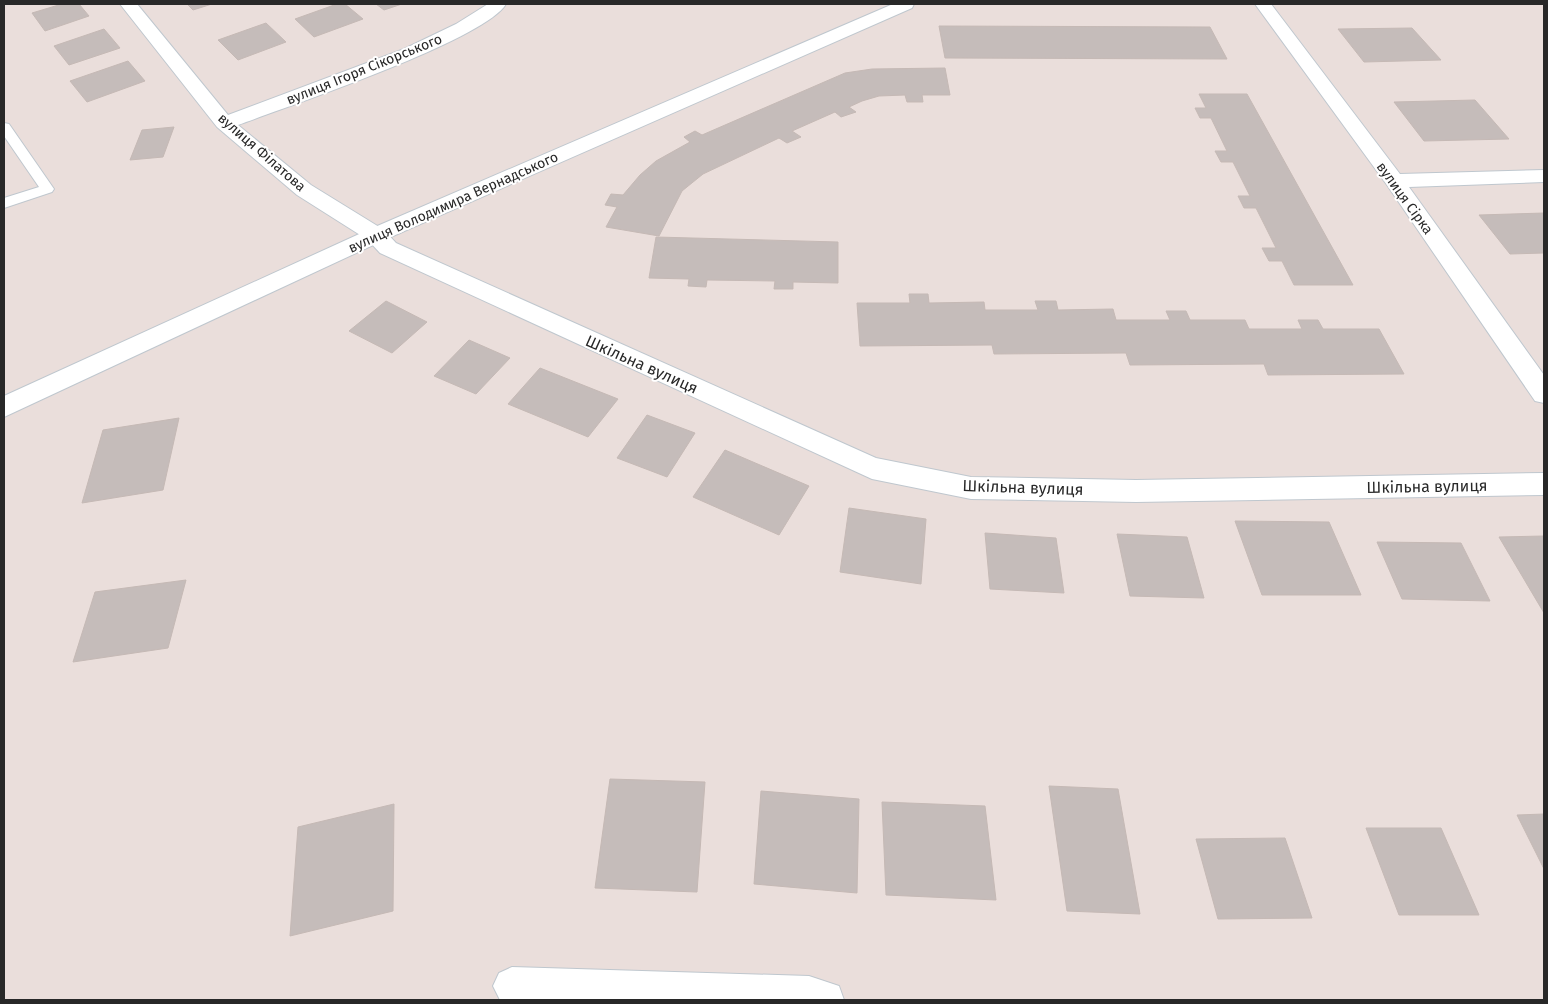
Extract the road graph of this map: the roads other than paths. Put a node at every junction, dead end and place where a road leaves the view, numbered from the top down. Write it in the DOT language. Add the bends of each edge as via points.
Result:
graph roads {
  1 [pos="128,4"];
  2 [pos="498,4"];
  3 [pos="906,4"];
  4 [pos="1263,4"];
  5 [pos="224,123"];
  6 [pos="4,127"];
  7 [pos="1544,176"];
  8 [pos="1394,181"];
  9 [pos="4,203"];
  10 [pos="376,235"];
  11 [pos="1544,394"];
  12 [pos="4,407"];
  13 [pos="1544,484"];
  14 [pos="512,986"];
  15 [pos="825,1000"];
  1 -- 5 [label="street, вулиця Філатова"];
  2 -- 5 [label="street, вулиця Ігоря Сікорського" via="478,20 435,42"];
  3 -- 10 [label="street, вулиця Володимира Вернадського"];
  4 -- 8 [label="street, вулиця Сірка"];
  5 -- 10 [label="street, вулиця Філатова" via="304,190"];
  6 -- 9 [label="lane" via="47,189"];
  7 -- 8 [label="street"];
  8 -- 11 [label="street, вулиця Сірка"];
  10 -- 12 [label="street, вулиця Володимира Вернадського"];
  10 -- 13 [label="street, Шкільна вулиця" via="388,248 872,468 971,488 1136,491"];
  14 -- 15 [label="street" via="809,995"];
}
